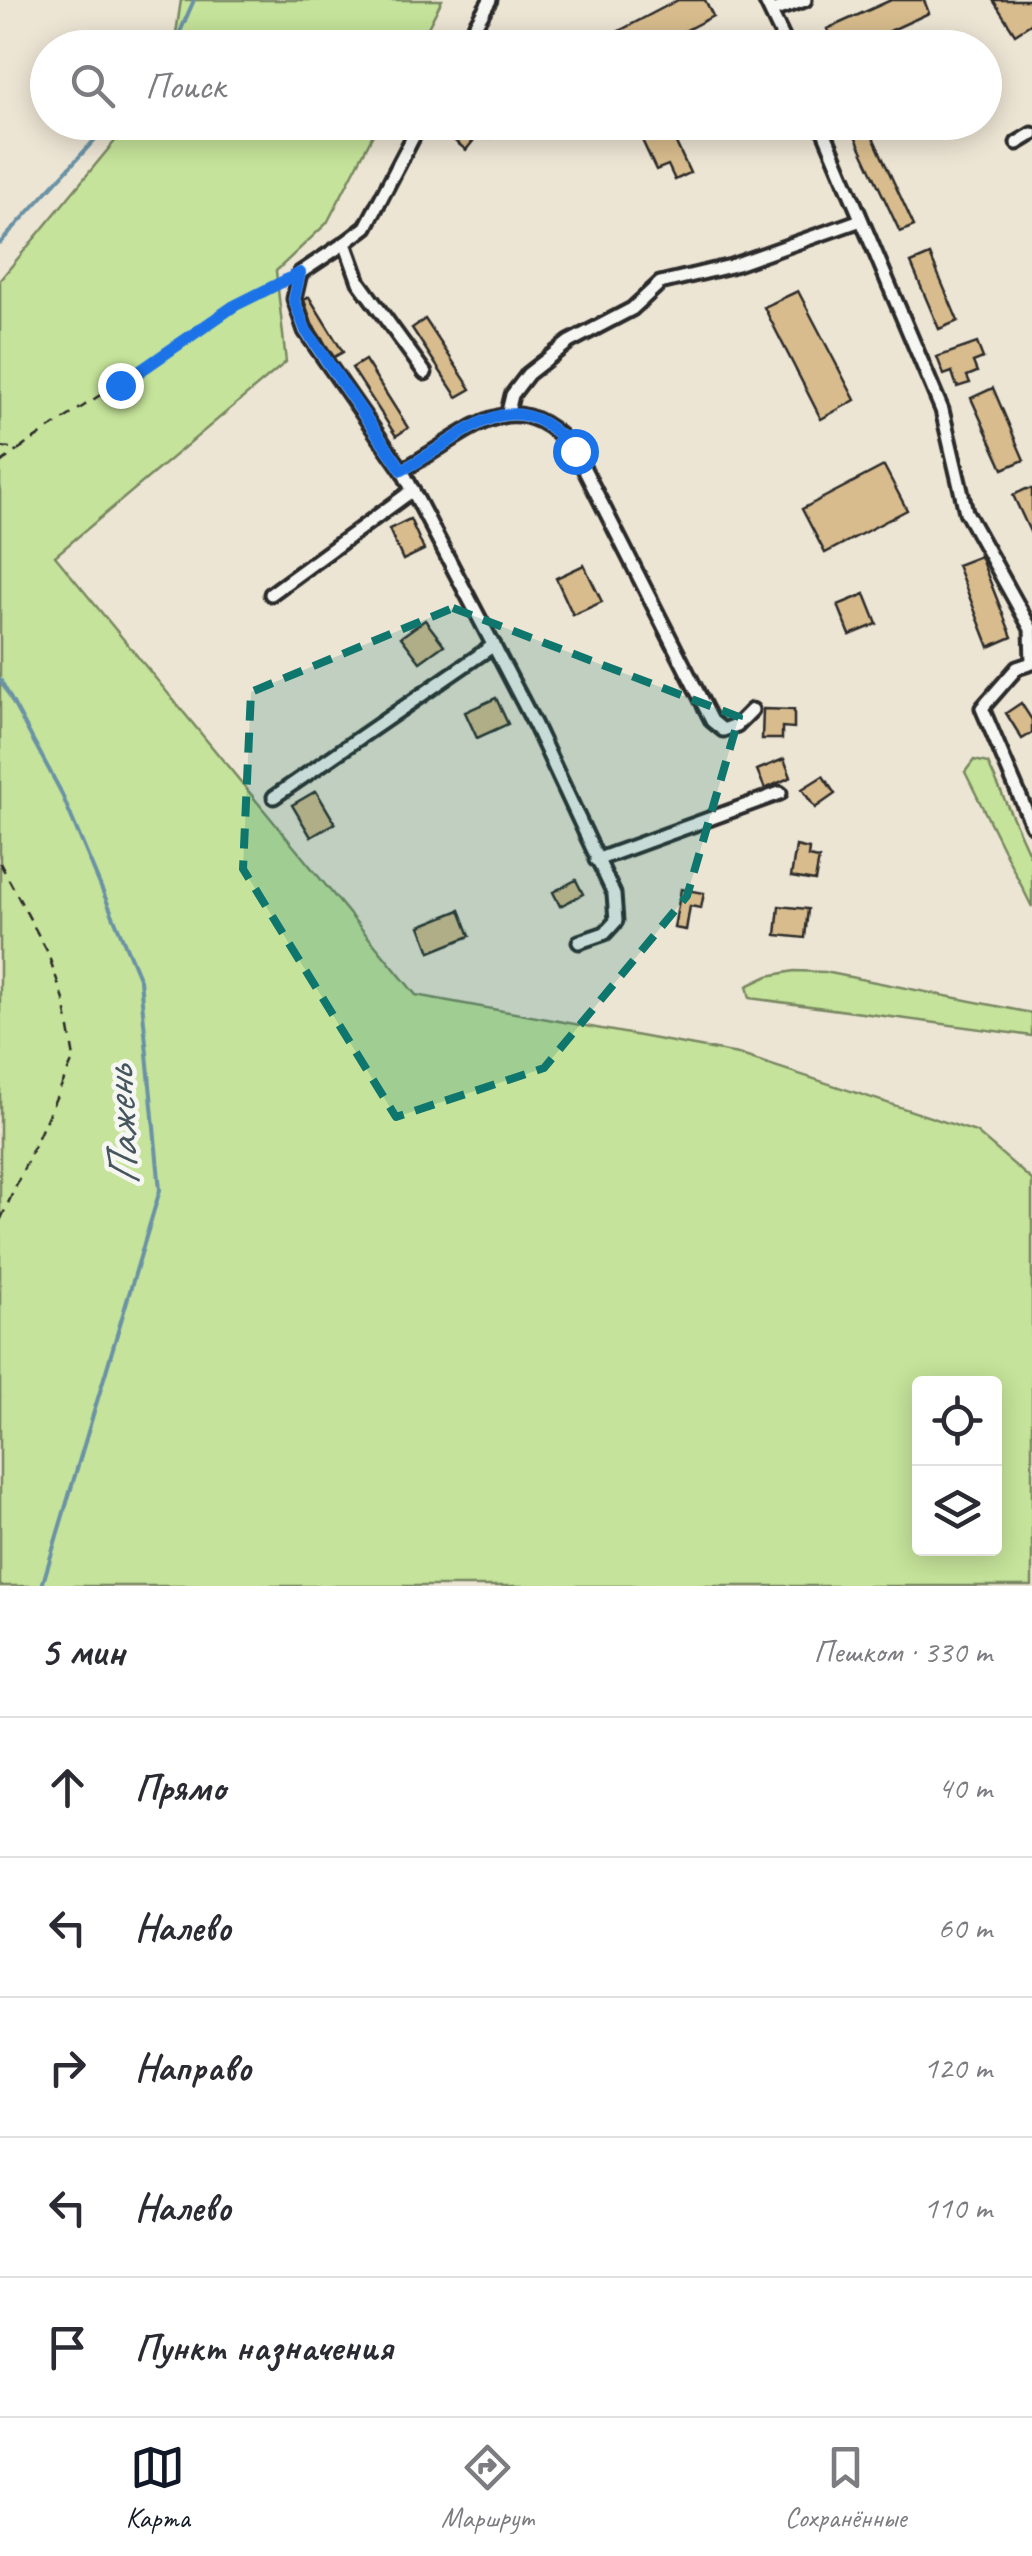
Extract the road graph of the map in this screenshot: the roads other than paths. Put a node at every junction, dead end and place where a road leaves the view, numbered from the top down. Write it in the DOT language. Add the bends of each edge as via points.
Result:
graph roads {
  1 [pos="490,0"];
  2 [pos="805,0"];
  3 [pos="768,6"];
  4 [pos="472,30"];
  5 [pos="779,30"];
  6 [pos="1032,134"];
  7 [pos="412,140"];
  8 [pos="828,140"];
  9 [pos="1017,144"];
  10 [pos="861,220"];
  11 [pos="345,244"];
  12 [pos="426,374"];
  13 [pos="508,412"];
  14 [pos="402,470"];
  15 [pos="412,490"];
  16 [pos="271,594"];
  17 [pos="494,646"];
  18 [pos="1032,663"];
  19 [pos="752,710"];
  20 [pos="780,793"];
  21 [pos="274,797"];
  22 [pos="1032,825"];
  23 [pos="596,860"];
  24 [pos="579,942"];
  1 -- 4 [label="street"];
  2 -- 3 [label="street"];
  3 -- 5 [label="street"];
  6 -- 9 [label="street"];
  7 -- 11 [label="street" via="366,227"];
  8 -- 10 [label="street"];
  10 -- 13 [label="street" via="731,266 660,283 632,309 569,342 528,374"];
  10 -- 18 [label="street" via="942,410 966,512 1031,629"];
  11 -- 12 [label="street" via="359,282"];
  11 -- 14 [label="street" via="300,273 294,300 306,331"];
  13 -- 14 [label="street"];
  13 -- 19 [label="street" via="531,414 575,451 712,721 723,730"];
  14 -- 15 [label="street"];
  15 -- 16 [label="street"];
  15 -- 17 [label="street"];
  17 -- 21 [label="street"];
  17 -- 23 [label="street"];
  18 -- 22 [label="street" via="1017,668 982,708"];
  20 -- 23 [label="street"];
  23 -- 24 [label="street" via="614,894 616,921 605,933"];
}
